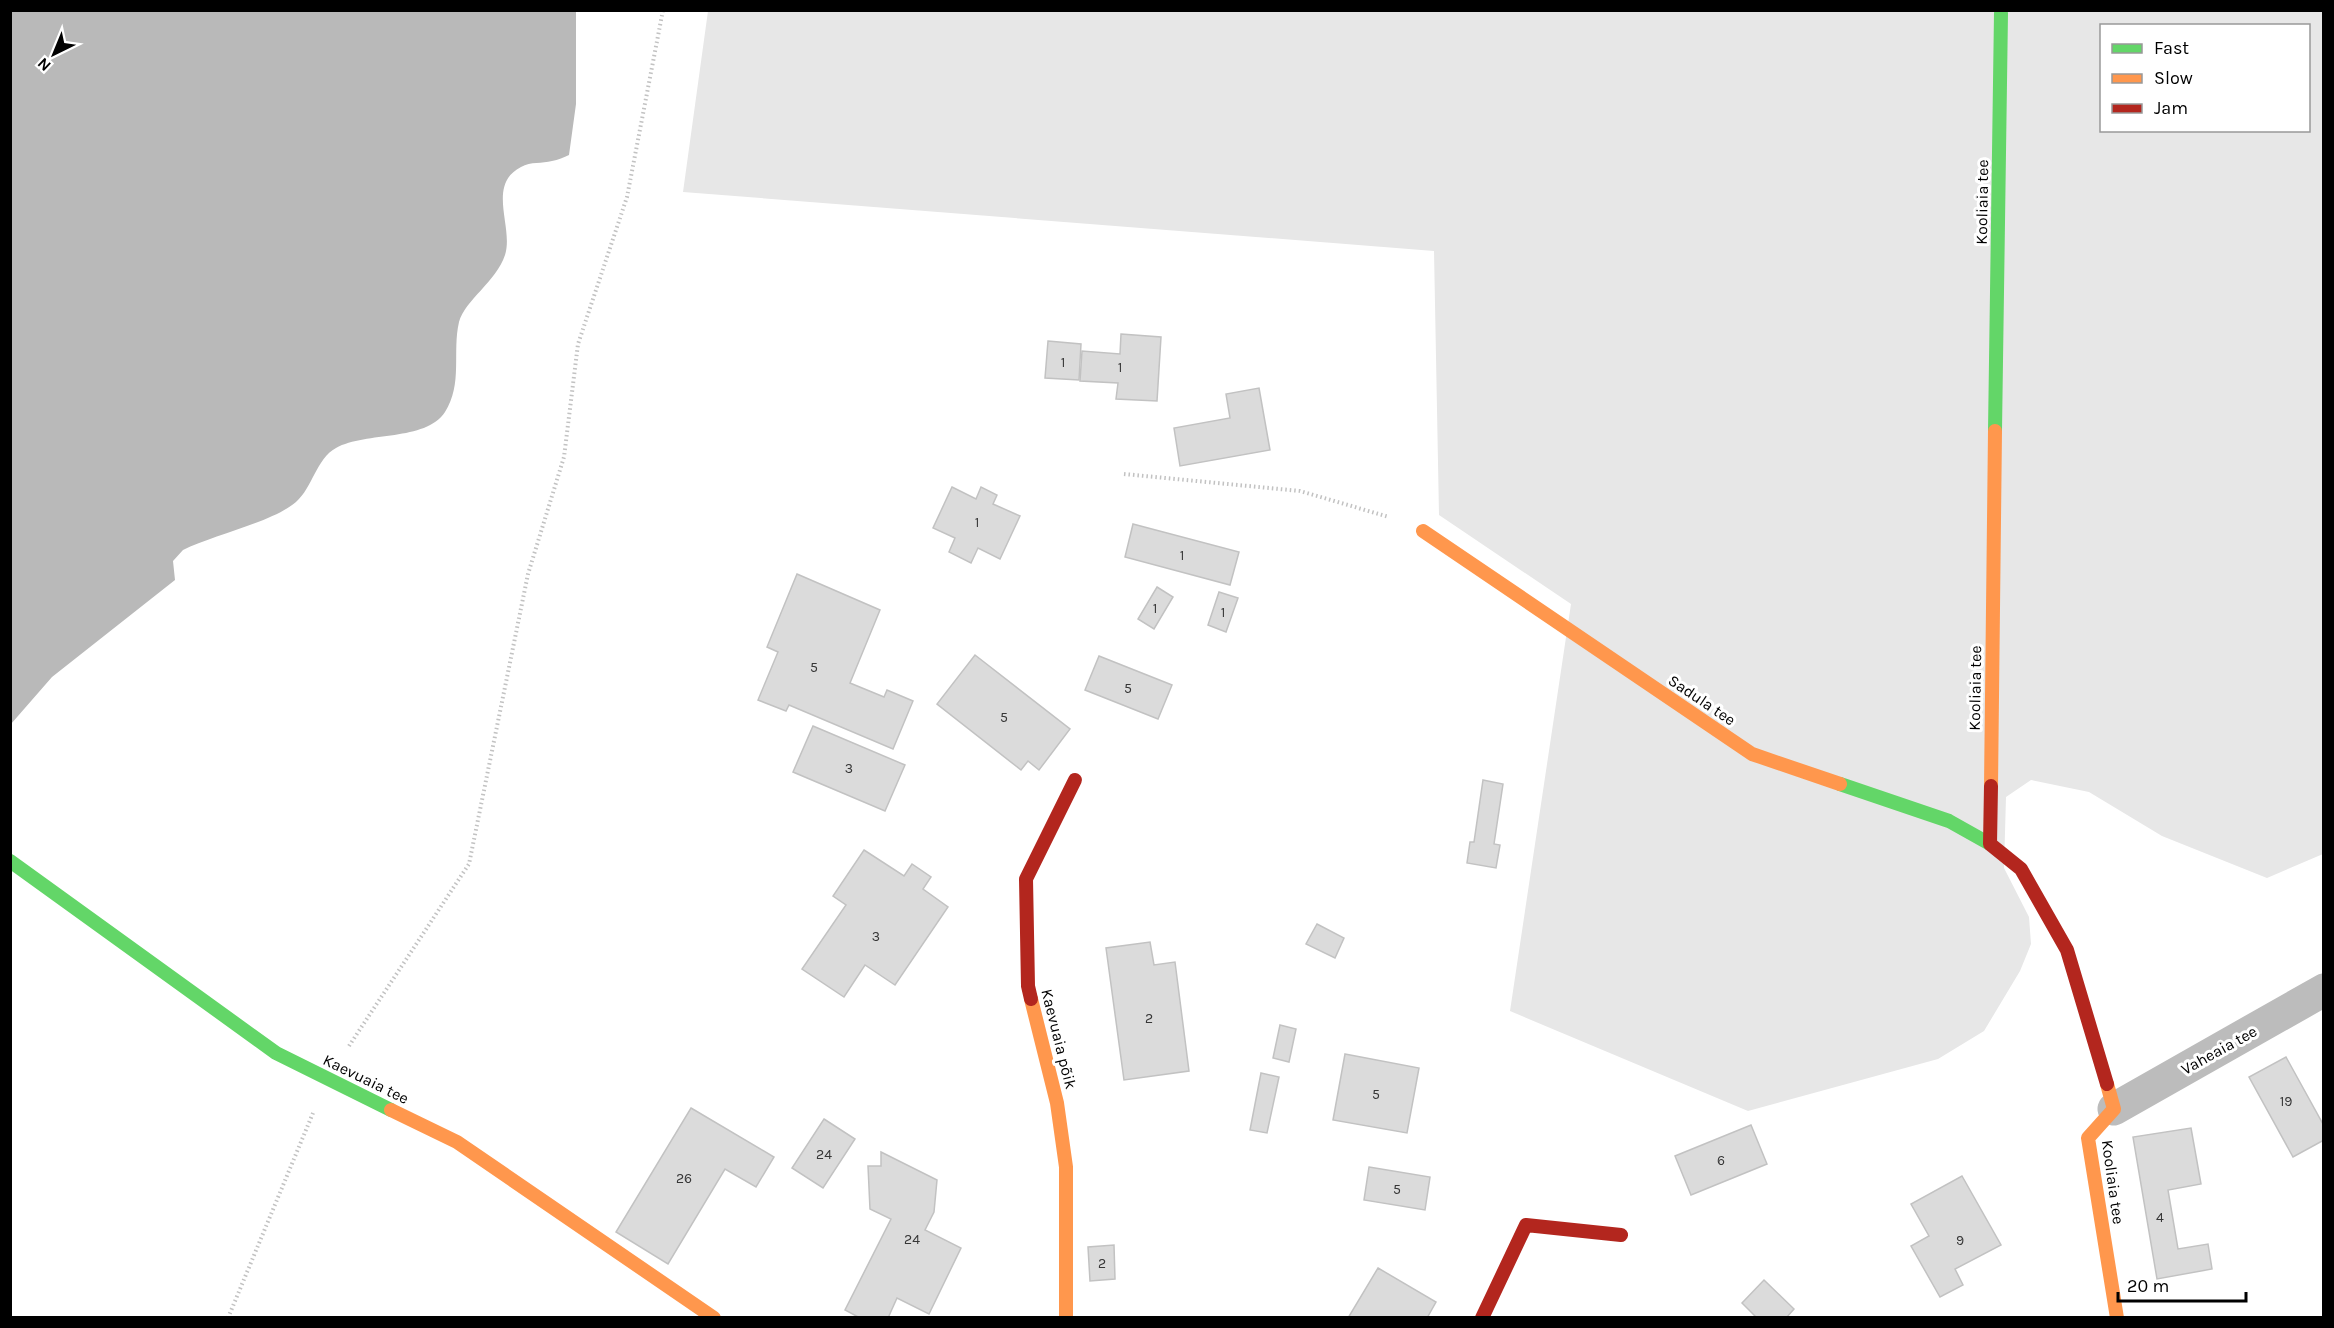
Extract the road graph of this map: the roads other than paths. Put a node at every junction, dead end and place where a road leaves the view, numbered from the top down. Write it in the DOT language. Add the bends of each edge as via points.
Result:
graph roads {
  1 [pos="2001,11"];
  2 [pos="1423,531"];
  3 [pos="1075,780"];
  4 [pos="1990,844"];
  5 [pos="10,861"];
  6 [pos="2324,990"];
  7 [pos="2114,1109"];
  8 [pos="1621,1235"];
  9 [pos="714,1317"];
  10 [pos="1066,1317"];
  11 [pos="1482,1317"];
  12 [pos="2117,1317"];
  1 -- 4 [label="street, Kooliaia tee"];
  2 -- 4 [label="street, Sadula tee" via="1752,754 1949,821"];
  3 -- 10 [label="street, Kaevuaia põik" via="1026,879 1028,986 1057,1102 1066,1167"];
  4 -- 7 [label="street" via="2021,870 2067,950"];
  5 -- 9 [label="street, Kaevuaia tee" via="276,1053 456,1142"];
  6 -- 7 [label="street, Vaheaia tee"];
  7 -- 12 [label="street, Kooliaia tee" via="2088,1138"];
  8 -- 11 [label="street" via="1526,1225"];
}
